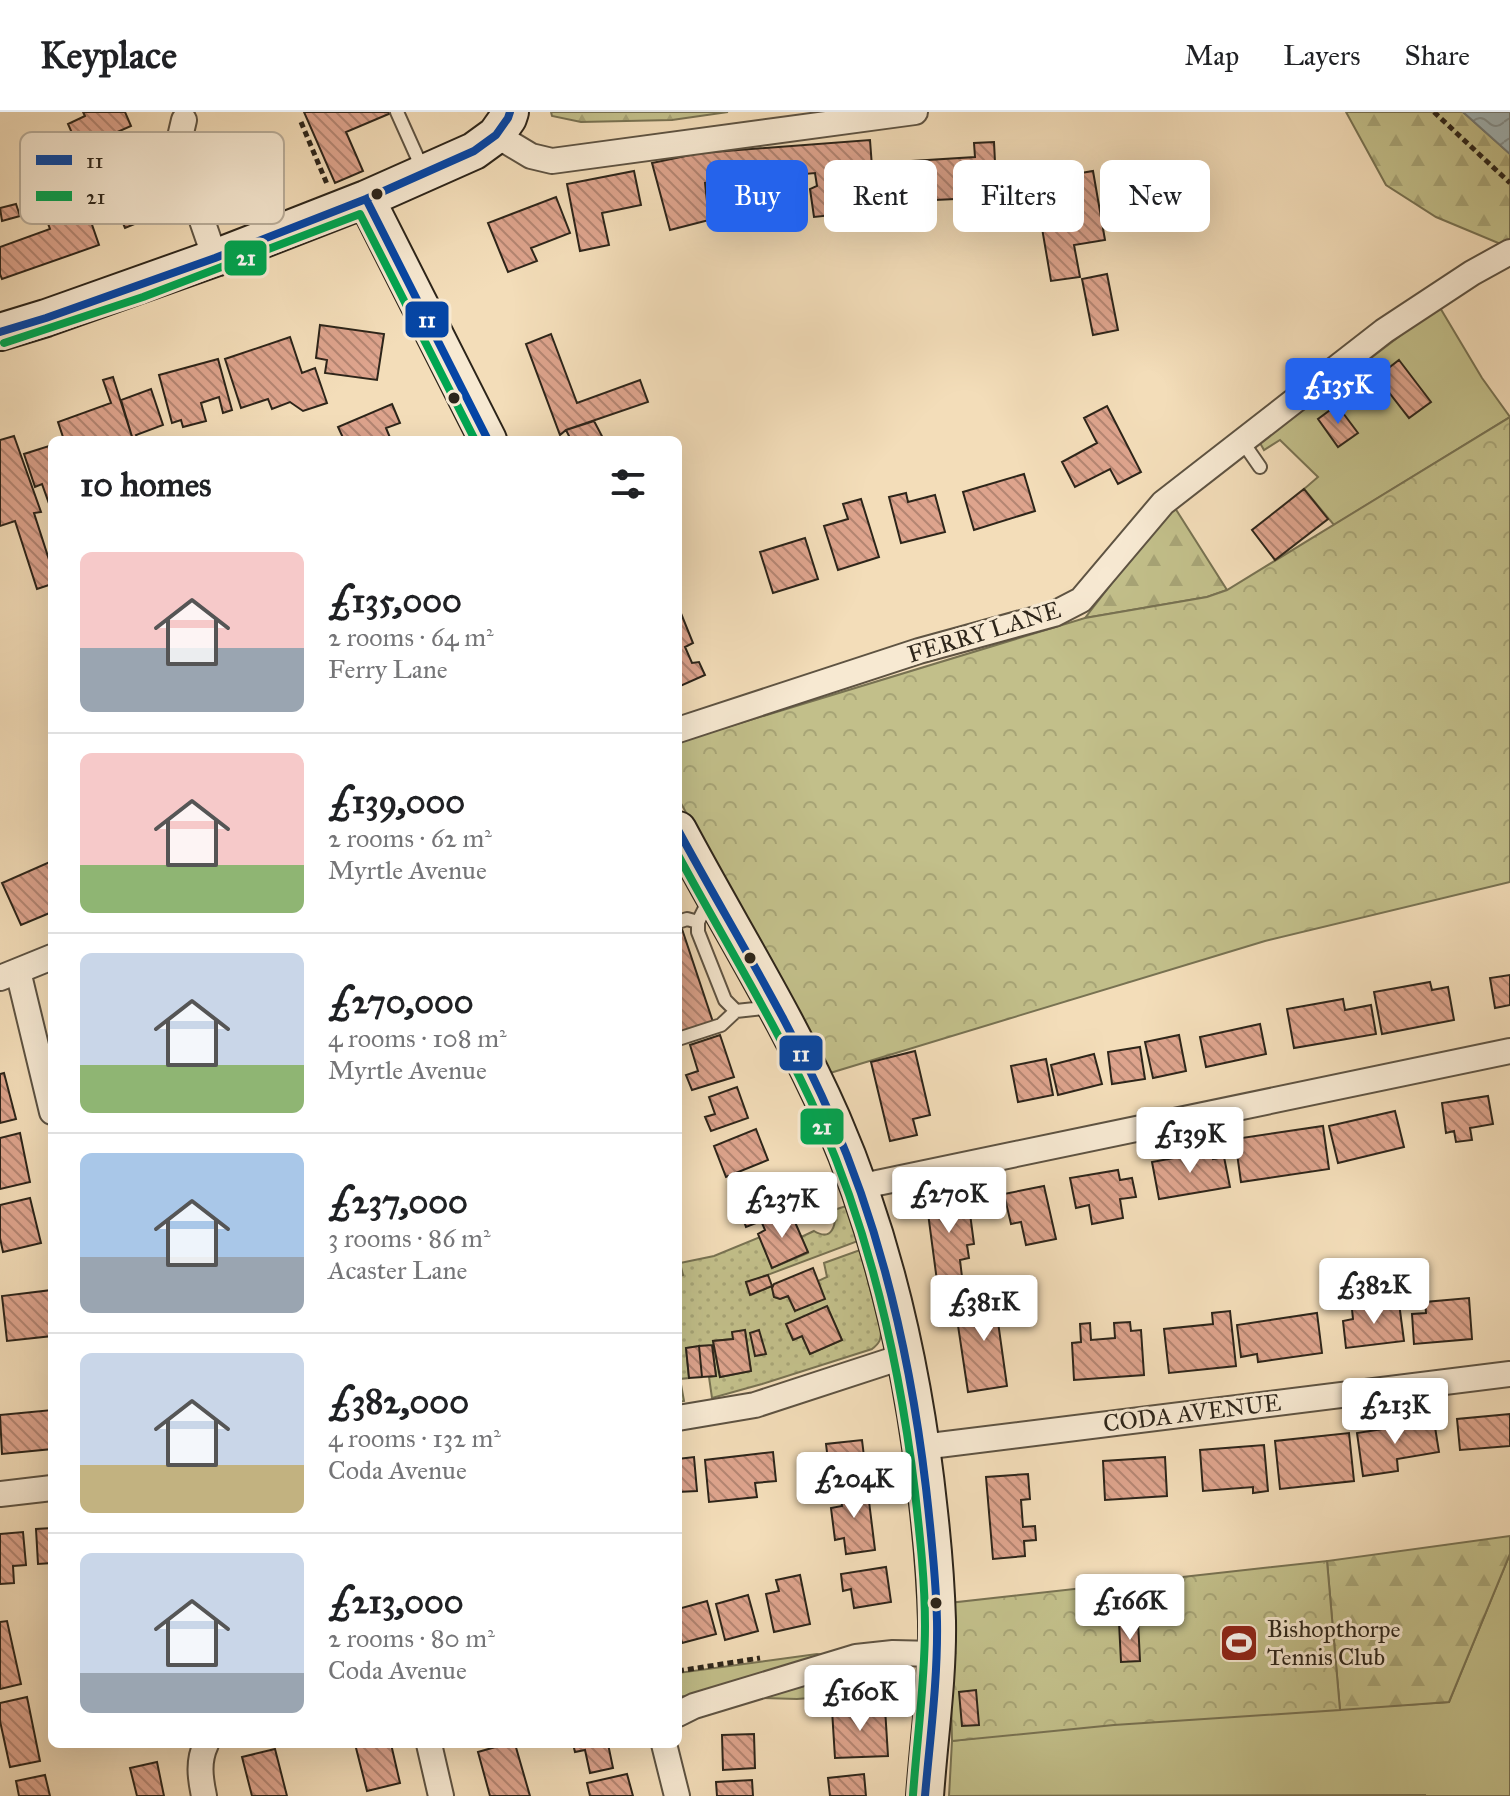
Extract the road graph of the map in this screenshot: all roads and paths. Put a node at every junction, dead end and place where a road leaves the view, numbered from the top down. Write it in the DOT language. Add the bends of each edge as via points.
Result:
graph roads {
  1 [pos="397,112"];
  2 [pos="915,112"];
  3 [pos="1434,112"];
  4 [pos="184,120"];
  5 [pos="301,122"];
  6 [pos="503,124"];
  7 [pos="181,132"];
  8 [pos="424,173"];
  9 [pos="1510,183"];
  10 [pos="352,204"];
  11 [pos="203,224"];
  12 [pos="1510,252"];
  13 [pos="215,258"];
  14 [pos="1,328"];
  15 [pos="486,436"];
  16 [pos="1242,441"];
  17 [pos="1260,467"];
  18 [pos="682,729"];
  19 [pos="682,842"];
  20 [pos="705,908"];
  21 [pos="682,921"];
  22 [pos="48,959"];
  23 [pos="9,975"];
  24 [pos="777,1007"];
  25 [pos="736,1011"];
  26 [pos="682,1038"];
  27 [pos="1510,1051"];
  28 [pos="48,1099"];
  29 [pos="858,1187"];
  30 [pos="905,1356"];
  31 [pos="1510,1374"];
  32 [pos="682,1417"];
  33 [pos="922,1447"];
  34 [pos="48,1488"];
  35 [pos="0,1494"];
  36 [pos="935,1671"];
  37 [pos="797,1699"];
  38 [pos="682,1712"];
  39 [pos="204,1748"];
  40 [pos="430,1748"];
  41 [pos="665,1748"];
  42 [pos="204,1796"];
  43 [pos="441,1796"];
  44 [pos="677,1796"];
  45 [pos="925,1796"];
  1 -- 8 [label="lane"];
  2 -- 6 [label="street" via="552,161 531,156"];
  3 -- 9 [label="path"];
  4 -- 7 [label="street"];
  5 -- 10 [label="path"];
  6 -- 8 [label="street" via="474,151"];
  8 -- 10 [label="street"];
  10 -- 13 [label="street"];
  10 -- 15 [label="street"];
  11 -- 13 [label="street"];
  12 -- 16 [label="street, FERRY LANE" via="1384,331"];
  13 -- 14 [label="street" via="50,329"];
  16 -- 17 [label="lane"];
  16 -- 18 [label="street, FERRY LANE" via="1163,503 1081,600 1054,614 919,651"];
  19 -- 20 [label="street"];
  20 -- 21 [label="lane"];
  20 -- 24 [label="street"];
  20 -- 25 [label="lane" via="698,932 725,1000"];
  22 -- 23 [label="street"];
  23 -- 28 [label="street"];
  24 -- 25 [label="lane"];
  24 -- 29 [label="street"];
  25 -- 26 [label="lane" via="721,1025"];
  27 -- 29 [label="street"];
  29 -- 30 [label="street"];
  30 -- 32 [label="street" via="755,1405"];
  30 -- 33 [label="street"];
  31 -- 33 [label="street, CODA AVENUE"];
  33 -- 36 [label="street" via="937,1619"];
  34 -- 35 [label="street"];
  36 -- 37 [label="path"];
  36 -- 38 [label="street" via="893,1653 856,1657"];
  36 -- 45 [label="street"];
  39 -- 42 [label="street" via="200,1781"];
  40 -- 43 [label="street"];
  41 -- 44 [label="street"];
}
